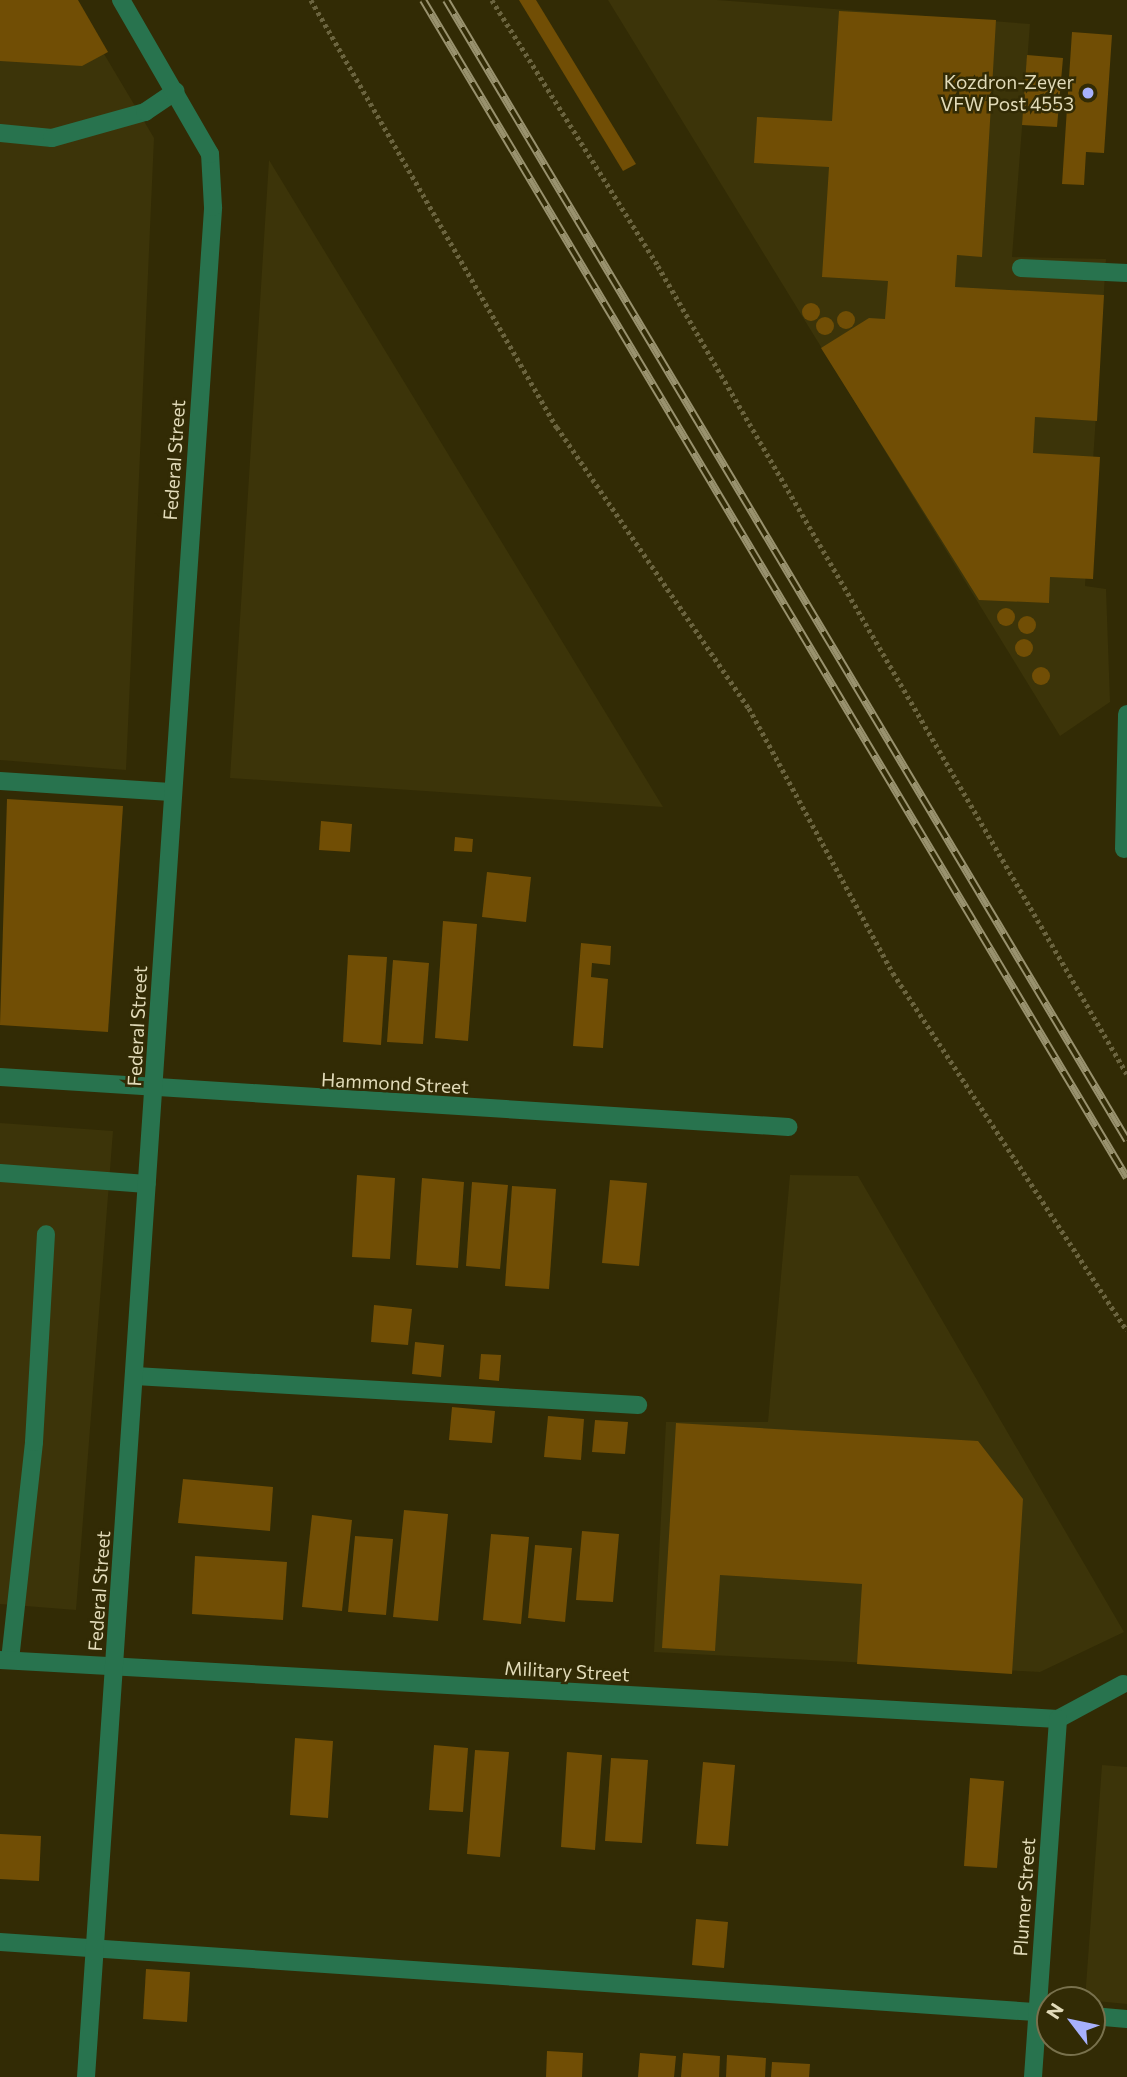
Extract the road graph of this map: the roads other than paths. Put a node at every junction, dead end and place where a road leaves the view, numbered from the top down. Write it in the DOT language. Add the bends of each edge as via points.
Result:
graph roads {
  1 [pos="121,0"];
  2 [pos="176,91"];
  3 [pos="0,133"];
  4 [pos="1021,268"];
  5 [pos="1127,273"];
  6 [pos="1127,713"];
  7 [pos="0,781"];
  8 [pos="172,792"];
  9 [pos="1125,849"];
  10 [pos="0,1077"];
  11 [pos="154,1090"];
  12 [pos="788,1127"];
  13 [pos="0,1173"];
  14 [pos="147,1184"];
  15 [pos="46,1234"];
  16 [pos="135,1376"];
  17 [pos="638,1405"];
  18 [pos="5,1660"];
  19 [pos="115,1667"];
  20 [pos="1124,1684"];
  21 [pos="1058,1719"];
  22 [pos="0,1942"];
  23 [pos="95,1948"];
  24 [pos="1045,1986"];
  25 [pos="1036,2011"];
  26 [pos="1106,2017"];
  27 [pos="1127,2019"];
  28 [pos="1037,2056"];
  29 [pos="86,2077"];
  30 [pos="1033,2077"];
  1 -- 2 [label="street, Federal Street"];
  2 -- 3 [label="street" via="145,112 52,138"];
  2 -- 8 [label="street, Federal Street" via="210,154 213,207"];
  4 -- 5 [label="street"];
  6 -- 9 [label="street"];
  7 -- 8 [label="street"];
  8 -- 11 [label="street, Federal Street"];
  10 -- 11 [label="street, Hammond Street"];
  11 -- 12 [label="street, Hammond Street"];
  11 -- 14 [label="street, Federal Street"];
  13 -- 14 [label="street"];
  14 -- 16 [label="street, Federal Street"];
  15 -- 18 [label="street" via="34,1442"];
  16 -- 17 [label="street"];
  16 -- 19 [label="street, Federal Street"];
  18 -- 19 [label="street, Military Street"];
  19 -- 21 [label="street, Military Street"];
  19 -- 23 [label="street, Federal Street"];
  20 -- 21 [label="street"];
  21 -- 24 [label="street, Plumer Street"];
  22 -- 23 [label="street"];
  23 -- 25 [label="street"];
  23 -- 29 [label="street, Federal Street"];
  26 -- 27 [label="street"];
  28 -- 30 [label="street, Plumer Street"];
}
